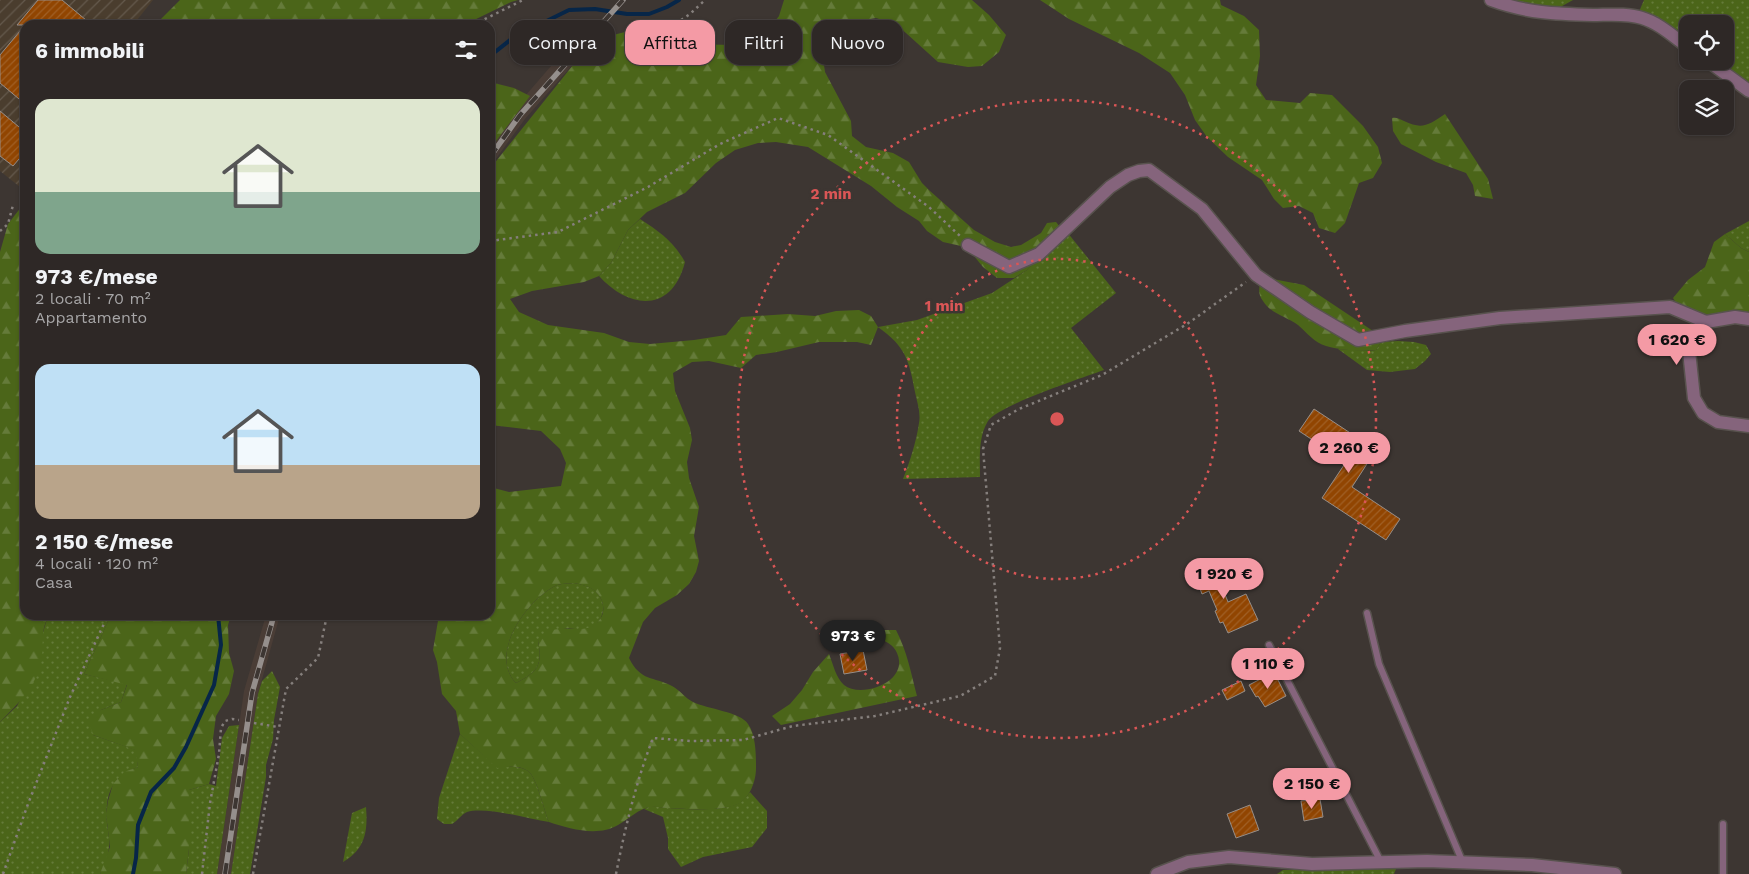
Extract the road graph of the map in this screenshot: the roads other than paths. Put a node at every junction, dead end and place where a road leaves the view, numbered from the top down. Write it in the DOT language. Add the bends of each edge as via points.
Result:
graph roads {
  1 [pos="1491,0"];
  2 [pos="1679,41"];
  3 [pos="1720,70"];
  4 [pos="1749,91"];
  5 [pos="968,244"];
  6 [pos="1749,319"];
  7 [pos="1706,322"];
  8 [pos="1749,426"];
  9 [pos="1367,614"];
  10 [pos="1269,645"];
  11 [pos="1723,824"];
  12 [pos="1382,862"];
  13 [pos="1463,863"];
  14 [pos="1157,874"];
  15 [pos="1615,874"];
  16 [pos="1723,874"];
  1 -- 2 [label="street" via="1544,13 1642,18"];
  3 -- 4 [label="street"];
  5 -- 7 [label="street" via="1008,267 1038,254 1128,174 1149,170 1202,209 1256,275 1358,340 1500,318 1660,308 1670,308"];
  6 -- 7 [label="street"];
  7 -- 8 [label="street" via="1691,338 1688,351 1694,398 1704,413 1718,422"];
  9 -- 13 [label="lane" via="1379,664"];
  10 -- 12 [label="lane"];
  11 -- 16 [label="lane"];
  12 -- 13 [label="street"];
  12 -- 14 [label="street" via="1312,864 1229,857 1188,862"];
  13 -- 15 [label="street" via="1532,865"];
}
